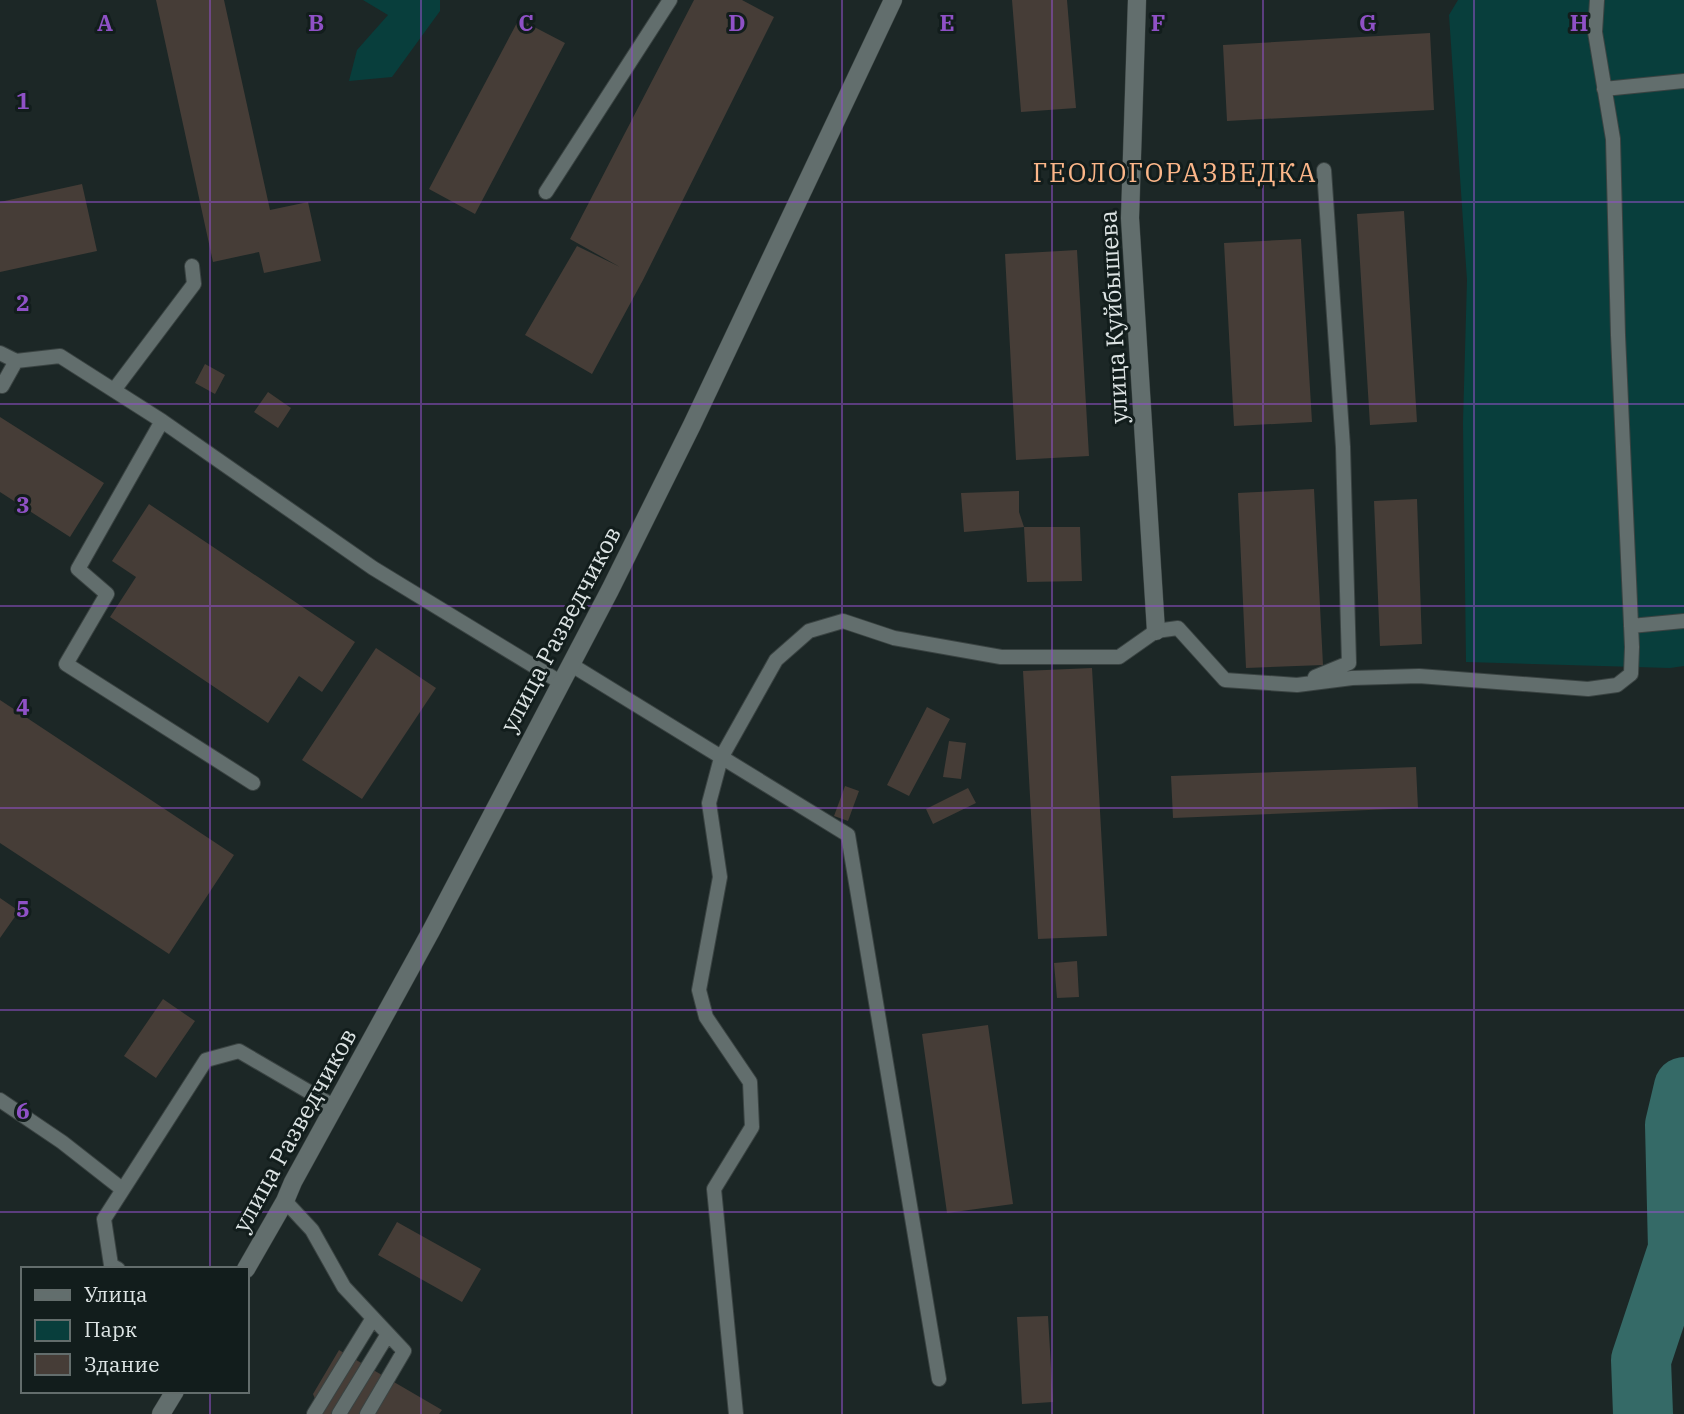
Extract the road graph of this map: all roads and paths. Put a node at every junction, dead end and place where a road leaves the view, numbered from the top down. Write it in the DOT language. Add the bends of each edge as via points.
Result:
graph roads {
  1 [pos="670,0"];
  2 [pos="893,0"];
  3 [pos="1137,0"];
  4 [pos="1597,0"];
  5 [pos="1684,81"];
  6 [pos="1604,89"];
  7 [pos="1324,170"];
  8 [pos="546,192"];
  9 [pos="192,266"];
  10 [pos="0,353"];
  11 [pos="16,361"];
  12 [pos="2,386"];
  13 [pos="114,390"];
  14 [pos="162,421"];
  15 [pos="1684,621"];
  16 [pos="1631,626"];
  17 [pos="1156,631"];
  18 [pos="570,664"];
  19 [pos="560,682"];
  20 [pos="1297,685"];
  21 [pos="721,758"];
  22 [pos="253,783"];
  23 [pos="0,1100"];
  24 [pos="335,1107"];
  25 [pos="122,1189"];
  26 [pos="285,1201"];
  27 [pos="114,1267"];
  28 [pos="247,1267"];
  29 [pos="373,1318"];
  30 [pos="388,1334"];
  31 [pos="939,1378"];
  32 [pos="174,1393"];
  33 [pos="161,1414"];
  34 [pos="314,1414"];
  35 [pos="339,1414"];
  36 [pos="367,1414"];
  37 [pos="736,1414"];
  1 -- 8 [label="lane"];
  2 -- 18 [label="main road, улица Разведчиков" via="686,437"];
  3 -- 17 [label="main road, улица Куйбышева" via="1130,218"];
  4 -- 6 [label="lane" via="1595,32"];
  5 -- 6 [label="lane"];
  6 -- 16 [label="lane" via="1613,139"];
  7 -- 20 [label="lane" via="1343,447 1349,663"];
  9 -- 13 [label="lane" via="194,284"];
  10 -- 11 [label="lane"];
  11 -- 12 [label="lane"];
  11 -- 13 [label="lane" via="60,356"];
  13 -- 14 [label="lane"];
  14 -- 19 [label="lane" via="373,568"];
  14 -- 22 [label="lane" via="78,569 107,594 66,664"];
  15 -- 16 [label="lane"];
  16 -- 20 [label="lane" via="1631,674 1617,685 1588,689 1419,676"];
  17 -- 20 [label="lane" via="1178,628 1225,680"];
  17 -- 21 [label="lane" via="1119,657 1001,657 894,638 843,621 809,631 776,660"];
  18 -- 19 [label="main road, улица Разведчиков"];
  18 -- 21 [label="lane"];
  19 -- 24 [label="main road, улица Разведчиков"];
  21 -- 31 [label="lane" via="848,835"];
  21 -- 37 [label="lane" via="709,803 720,877 699,990 706,1017 750,1082 752,1126 714,1189"];
  23 -- 25 [label="lane"];
  24 -- 25 [label="lane" via="239,1051 206,1060"];
  24 -- 26 [label="main road, улица Разведчиков"];
  25 -- 27 [label="lane" via="104,1219"];
  26 -- 28 [label="main road, улица Разведчиков"];
  26 -- 29 [label="lane" via="312,1230 344,1287"];
  29 -- 30 [label="lane"];
  29 -- 34 [label="lane"];
  30 -- 35 [label="lane"];
  30 -- 36 [label="lane" via="404,1351"];
  32 -- 33 [label="main road"];
}
